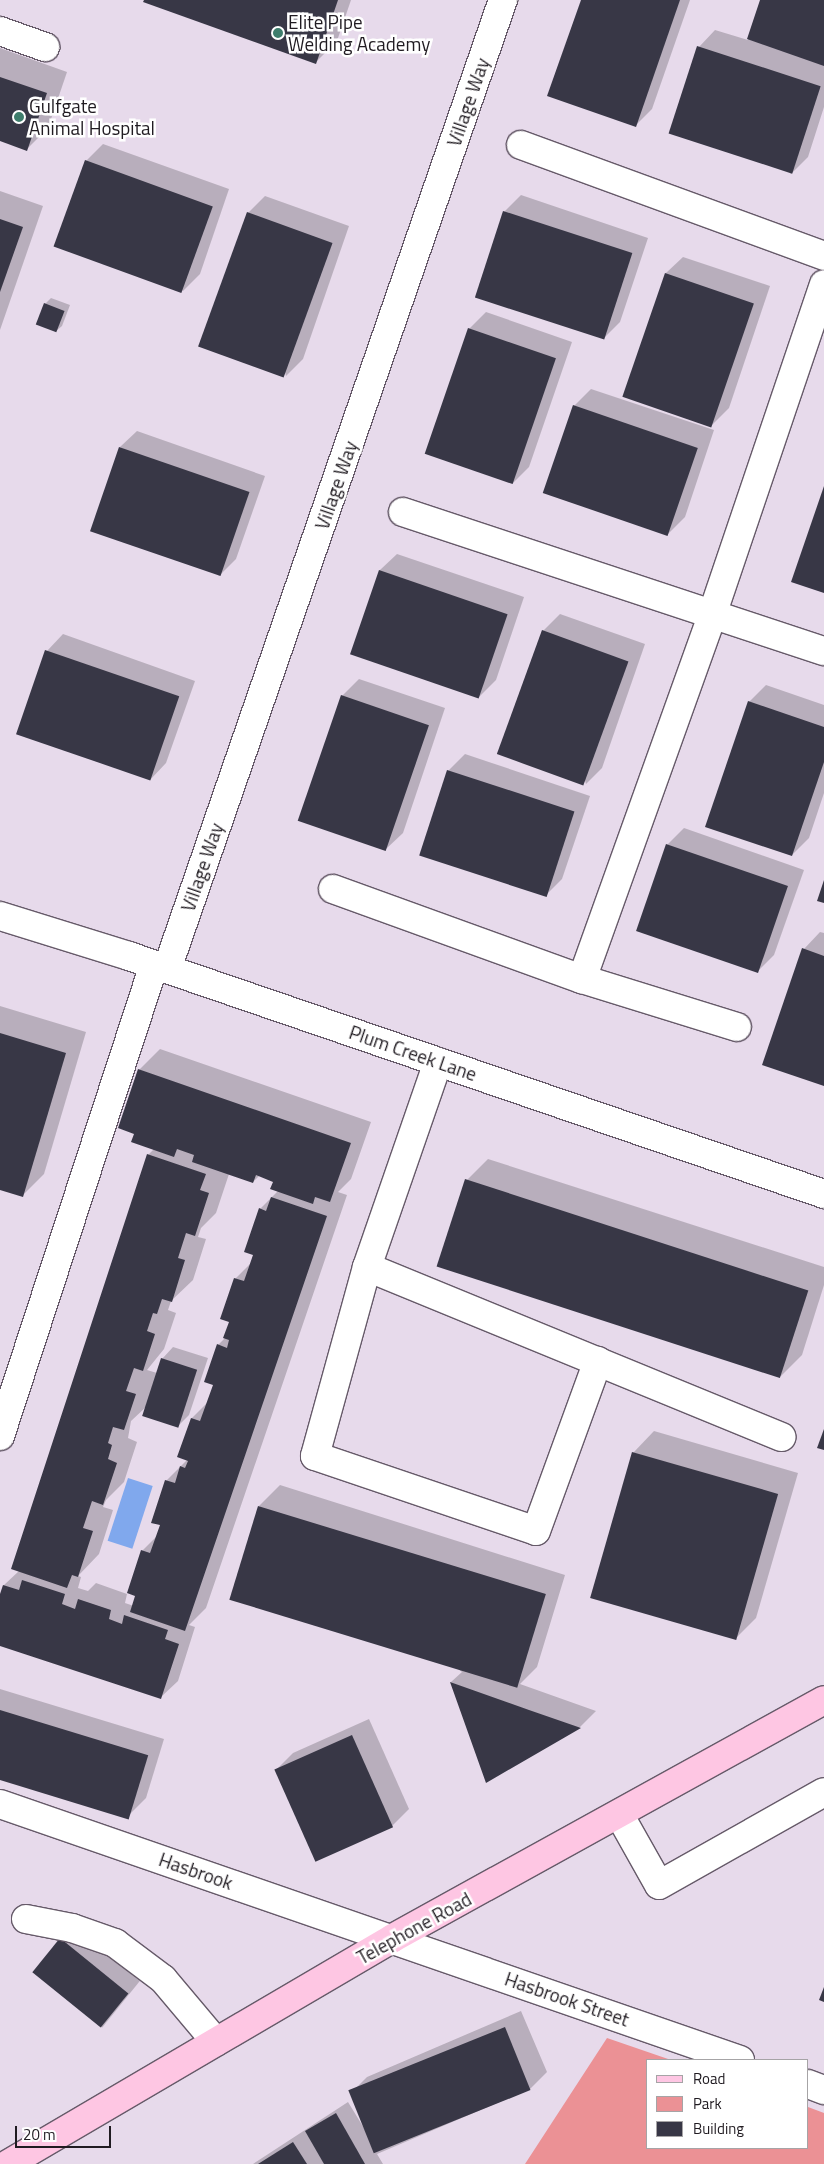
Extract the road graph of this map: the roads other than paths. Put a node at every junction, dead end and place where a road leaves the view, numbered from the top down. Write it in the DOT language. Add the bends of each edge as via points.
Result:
graph roads {
  1 [pos="503,0"];
  2 [pos="0,31"];
  3 [pos="45,47"];
  4 [pos="521,145"];
  5 [pos="824,256"];
  6 [pos="824,284"];
  7 [pos="403,512"];
  8 [pos="712,615"];
  9 [pos="824,651"];
  10 [pos="333,889"];
  11 [pos="0,916"];
  12 [pos="160,967"];
  13 [pos="582,978"];
  14 [pos="737,1027"];
  15 [pos="438,1062"];
  16 [pos="824,1194"];
  17 [pos="367,1267"];
  18 [pos="598,1361"];
  19 [pos="0,1436"];
  20 [pos="782,1437"];
  21 [pos="824,1700"];
  22 [pos="824,1792"];
  23 [pos="0,1804"];
  24 [pos="619,1814"];
  25 [pos="26,1919"];
  26 [pos="393,1938"];
  27 [pos="216,2042"];
  28 [pos="737,2059"];
  29 [pos="809,2084"];
  30 [pos="824,2090"];
  31 [pos="8,2164"];
  1 -- 12 [label="street, Village Way"];
  2 -- 3 [label="street"];
  4 -- 5 [label="street"];
  6 -- 8 [label="street"];
  7 -- 8 [label="street"];
  8 -- 9 [label="street"];
  8 -- 13 [label="street"];
  10 -- 13 [label="street"];
  11 -- 12 [label="street, Plum Creek Lane"];
  12 -- 15 [label="street, Plum Creek Lane"];
  12 -- 19 [label="street, Village Way"];
  13 -- 14 [label="street"];
  15 -- 16 [label="street, Plum Creek Lane"];
  15 -- 17 [label="street"];
  17 -- 18 [label="street"];
  17 -- 18 [label="street" via="316,1456 536,1531"];
  18 -- 20 [label="street"];
  21 -- 24 [label="main road, Telephone Road"];
  22 -- 24 [label="street" via="659,1884"];
  23 -- 26 [label="street, Hasbrook"];
  24 -- 26 [label="main road, Telephone Road"];
  25 -- 27 [label="street" via="72,1928 114,1942 163,1978"];
  26 -- 27 [label="main road, Telephone Road"];
  26 -- 28 [label="street, Hasbrook Street"];
  27 -- 31 [label="main road, Telephone Road"];
  29 -- 30 [label="street"];
}
